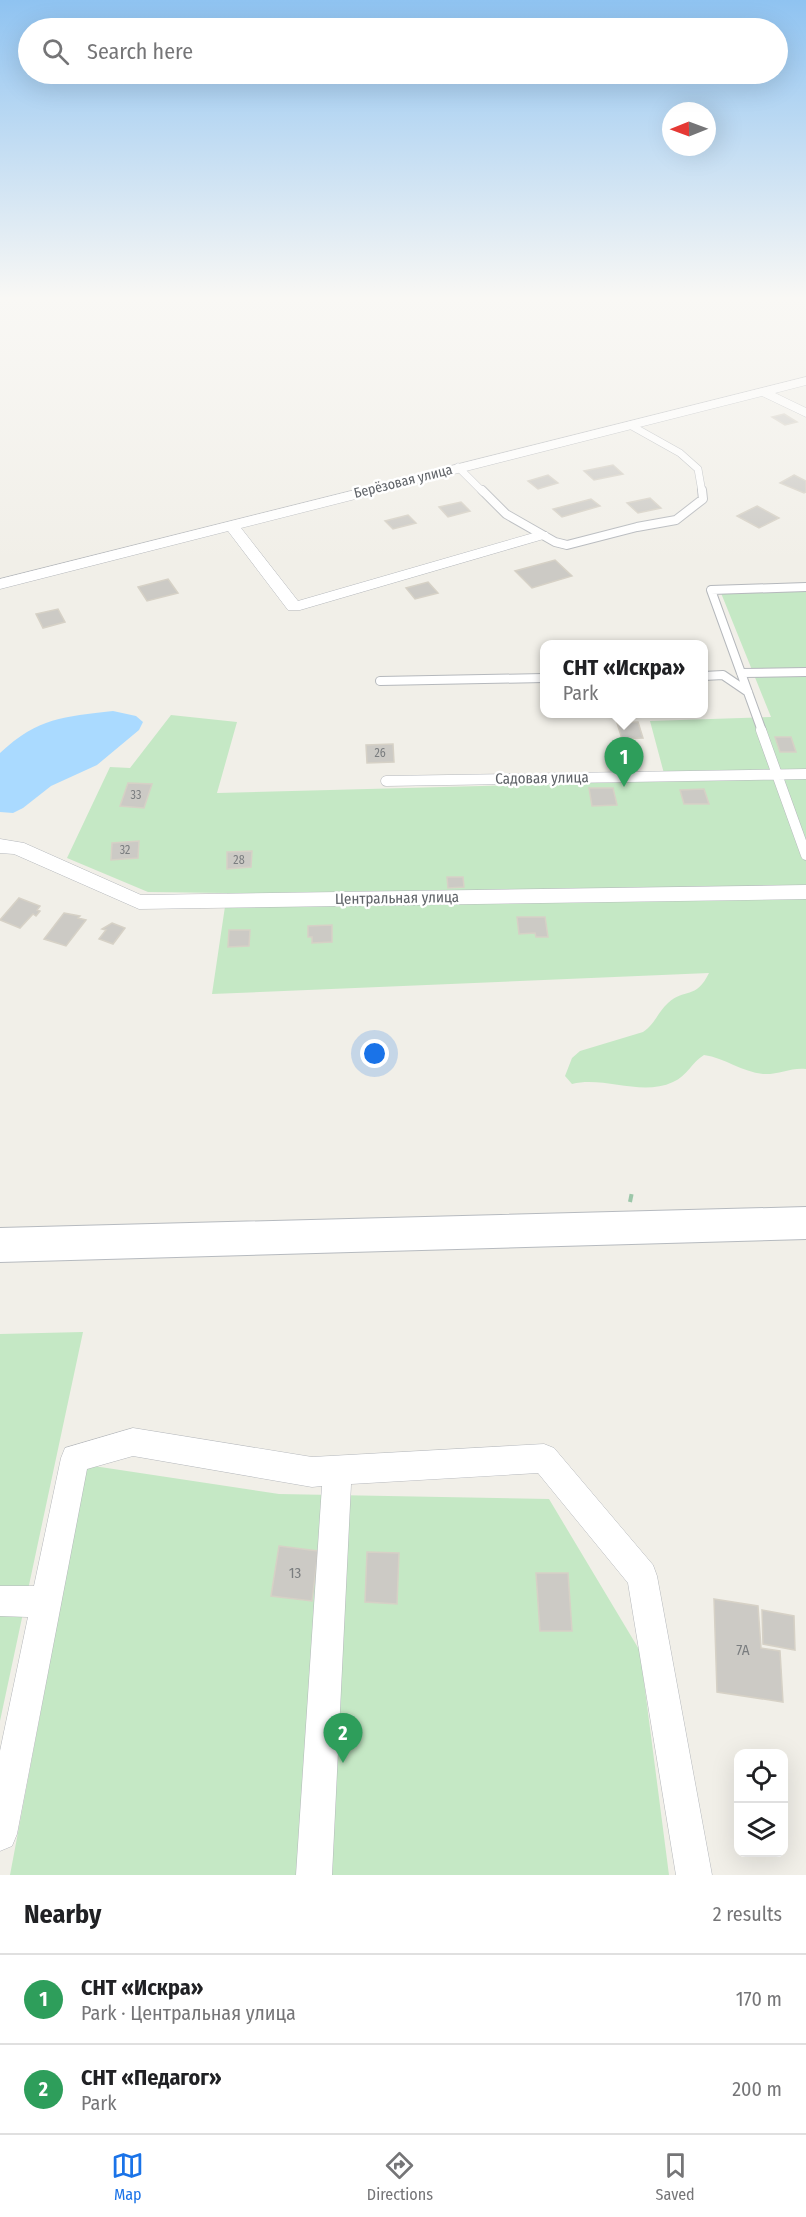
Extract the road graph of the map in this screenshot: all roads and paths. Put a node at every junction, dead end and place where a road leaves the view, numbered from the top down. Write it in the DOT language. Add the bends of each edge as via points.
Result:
graph roads {
  1 [pos="781,388"];
  2 [pos="764,392"];
  3 [pos="806,413"];
  4 [pos="630,425"];
  5 [pos="459,467"];
  6 [pos="231,525"];
  7 [pos="542,535"];
  8 [pos="0,584"];
  9 [pos="806,587"];
  10 [pos="806,672"];
  11 [pos="741,673"];
  12 [pos="708,676"];
  13 [pos="540,678"];
  14 [pos="380,681"];
  15 [pos="748,692"];
  16 [pos="777,774"];
  17 [pos="806,774"];
  18 [pos="386,781"];
  19 [pos="0,846"];
  20 [pos="806,855"];
  21 [pos="805,892"];
  22 [pos="806,1223"];
  23 [pos="0,1245"];
  24 [pos="337,1471"];
  25 [pos="0,1601"];
  26 [pos="46,1602"];
  27 [pos="0,1834"];
  28 [pos="314,1875"];
  29 [pos="694,1875"];
  1 -- 2 [label="street, Берёзовая улица"];
  2 -- 3 [label="street"];
  2 -- 4 [label="street, Берёзовая улица"];
  4 -- 5 [label="street, Берёзовая улица"];
  4 -- 7 [label="lane" via="680,453 698,469 703,499 676,520 567,545"];
  5 -- 6 [label="street, Берёзовая улица"];
  5 -- 7 [label="lane" via="506,514"];
  6 -- 7 [label="street" via="294,607"];
  6 -- 8 [label="street, Берёзовая улица"];
  9 -- 11 [label="lane" via="711,590"];
  10 -- 11 [label="lane"];
  11 -- 15 [label="lane"];
  12 -- 15 [label="lane" via="723,675"];
  13 -- 14 [label="lane"];
  15 -- 16 [label="lane"];
  16 -- 17 [label="lane, Садовая улица"];
  16 -- 18 [label="lane, Садовая улица"];
  16 -- 20 [label="lane"];
  19 -- 21 [label="street, Центральная улица" via="17,848 139,902"];
  22 -- 23 [label="main road"];
  24 -- 26 [label="street" via="312,1472 133,1442 75,1458"];
  24 -- 28 [label="street"];
  24 -- 29 [label="street" via="544,1458 642,1576"];
  25 -- 26 [label="street"];
  26 -- 27 [label="street"];
}
